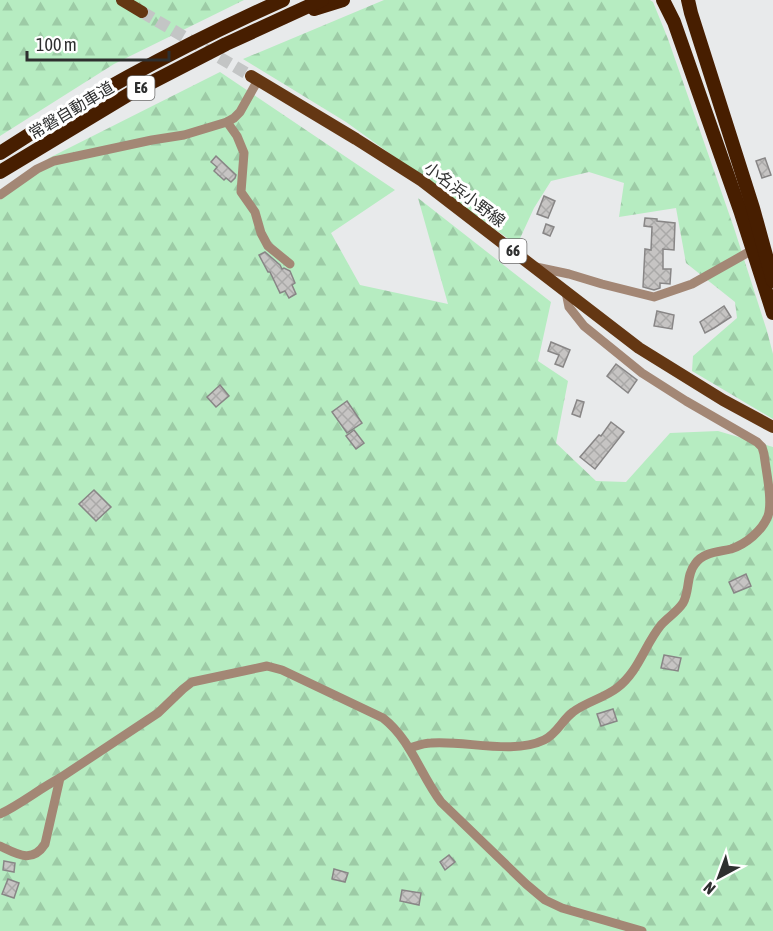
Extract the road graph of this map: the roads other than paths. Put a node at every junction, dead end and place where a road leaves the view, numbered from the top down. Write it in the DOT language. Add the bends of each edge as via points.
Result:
graph roads {
  1 [pos="122,0"];
  2 [pos="265,0"];
  3 [pos="283,0"];
  4 [pos="322,0"];
  5 [pos="344,0"];
  6 [pos="663,0"];
  7 [pos="688,0"];
  8 [pos="142,12"];
  9 [pos="288,15"];
  10 [pos="198,40"];
  11 [pos="254,78"];
  12 [pos="227,122"];
  13 [pos="0,153"];
  14 [pos="0,172"];
  15 [pos="0,195"];
  16 [pos="747,253"];
  17 [pos="290,264"];
  18 [pos="533,267"];
  19 [pos="773,281"];
  20 [pos="566,292"];
  21 [pos="773,313"];
  22 [pos="773,427"];
  23 [pos="409,748"];
  24 [pos="60,778"];
  25 [pos="0,814"];
  26 [pos="0,846"];
  27 [pos="642,931"];
  1 -- 8 [label="main road"];
  2 -- 10 [label="highway"];
  3 -- 10 [label="highway, 常磐自動車道 / E6"];
  4 -- 9 [label="highway, 常磐自動車道 / E6"];
  5 -- 9 [label="highway"];
  6 -- 21 [label="highway" via="674,22"];
  7 -- 19 [label="highway"];
  9 -- 14 [label="highway, 常磐自動車道 / E6" via="131,93"];
  10 -- 13 [label="highway, 常磐自動車道 / E6" via="120,81"];
  11 -- 12 [label="street" via="240,112"];
  11 -- 18 [label="main road, 小名浜小野線 / 66" via="422,182"];
  12 -- 15 [label="street" via="184,135 54,161"];
  12 -- 17 [label="street" via="244,153 241,192 255,212 268,246"];
  16 -- 18 [label="street" via="692,284 654,297"];
  18 -- 20 [label="main road, 小名浜小野線 / 66"];
  20 -- 22 [label="main road, 小名浜小野線 / 66" via="639,348"];
  20 -- 23 [label="street" via="569,307 584,326 642,373 762,447 771,506 768,517 748,540 695,562 684,602 661,625 634,671 615,689 574,711 544,740 515,746 430,743"];
  23 -- 24 [label="street" via="383,718 267,666 192,682 159,712"];
  23 -- 27 [label="street" via="441,802 532,890 562,908"];
  24 -- 25 [label="street"];
  24 -- 26 [label="street" via="40,852 21,855"];
}
